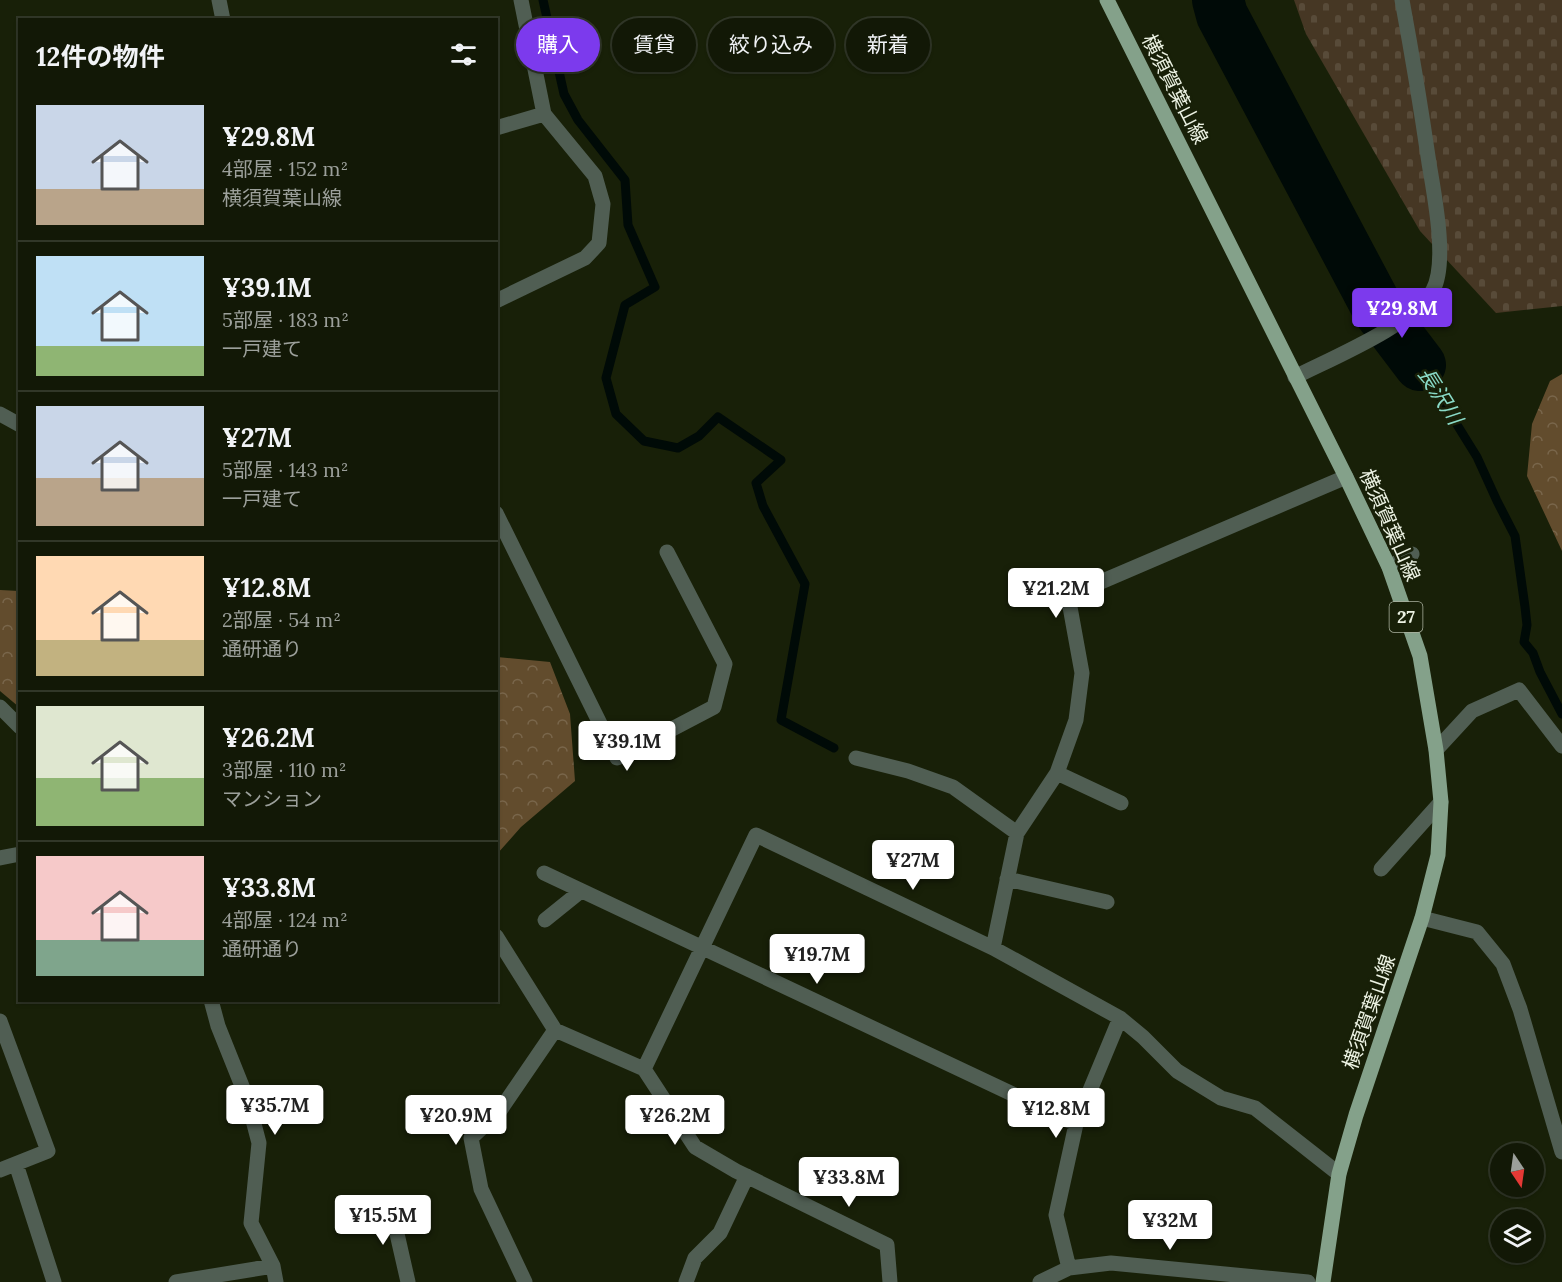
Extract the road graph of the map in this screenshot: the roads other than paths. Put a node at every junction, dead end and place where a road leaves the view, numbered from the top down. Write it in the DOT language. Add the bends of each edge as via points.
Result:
graph roads {
  1 [pos="219,0"];
  2 [pos="521,0"];
  3 [pos="1107,0"];
  4 [pos="1402,0"];
  5 [pos="223,18"];
  6 [pos="544,114"];
  7 [pos="498,127"];
  8 [pos="498,300"];
  9 [pos="1295,377"];
  10 [pos="0,414"];
  11 [pos="18,424"];
  12 [pos="1346,477"];
  13 [pos="498,521"];
  14 [pos="503,542"];
  15 [pos="667,552"];
  16 [pos="1412,554"];
  17 [pos="1389,567"];
  18 [pos="0,707"];
  19 [pos="18,725"];
  20 [pos="1562,746"];
  21 [pos="1436,750"];
  22 [pos="856,758"];
  23 [pos="1057,773"];
  24 [pos="1442,802"];
  25 [pos="1121,803"];
  26 [pos="1017,833"];
  27 [pos="18,854"];
  28 [pos="0,858"];
  29 [pos="1381,870"];
  30 [pos="544,873"];
  31 [pos="1007,879"];
  32 [pos="581,891"];
  33 [pos="1107,902"];
  34 [pos="1422,918"];
  35 [pos="545,920"];
  36 [pos="498,939"];
  37 [pos="700,948"];
  38 [pos="993,948"];
  39 [pos="212,1002"];
  40 [pos="1120,1018"];
  41 [pos="0,1021"];
  42 [pos="555,1030"];
  43 [pos="644,1069"];
  44 [pos="1076,1124"];
  45 [pos="1562,1152"];
  46 [pos="16,1164"];
  47 [pos="0,1170"];
  48 [pos="1338,1174"];
  49 [pos="747,1176"];
  50 [pos="390,1203"];
  51 [pos="273,1266"];
  52 [pos="1069,1268"];
  53 [pos="54,1282"];
  54 [pos="176,1282"];
  55 [pos="276,1282"];
  56 [pos="408,1282"];
  57 [pos="525,1282"];
  58 [pos="686,1282"];
  59 [pos="890,1282"];
  60 [pos="1040,1282"];
  61 [pos="1308,1282"];
  62 [pos="1323,1282"];
  1 -- 5 [label="street"];
  2 -- 6 [label="street"];
  3 -- 9 [label="main road, 横須賀葉山線 / 27"];
  4 -- 9 [label="street" via="1437,219 1439,263 1434,289 1417,310 1370,340"];
  6 -- 7 [label="street"];
  6 -- 8 [label="street" via="595,176 603,204 599,243 585,258"];
  9 -- 12 [label="main road, 横須賀葉山線 / 27"];
  10 -- 11 [label="street"];
  12 -- 17 [label="main road, 横須賀葉山線 / 27"];
  12 -- 23 [label="street" via="1068,596 1082,673 1076,720"];
  13 -- 14 [label="street"];
  14 -- 15 [label="street" via="617,758 714,707 725,664"];
  16 -- 17 [label="street"];
  17 -- 21 [label="main road, 横須賀葉山線 / 27" via="1420,656"];
  18 -- 19 [label="street"];
  20 -- 21 [label="street" via="1519,690 1472,711"];
  21 -- 24 [label="main road, 横須賀葉山線 / 27"];
  22 -- 26 [label="street" via="953,787"];
  23 -- 25 [label="street"];
  23 -- 26 [label="street"];
  24 -- 29 [label="street"];
  24 -- 34 [label="main road, 横須賀葉山線 / 27" via="1438,855"];
  26 -- 31 [label="street"];
  27 -- 28 [label="street"];
  30 -- 32 [label="street"];
  31 -- 33 [label="street"];
  31 -- 38 [label="street"];
  32 -- 35 [label="street"];
  32 -- 37 [label="street"];
  34 -- 45 [label="street" via="1477,932 1503,964"];
  34 -- 48 [label="main road, 横須賀葉山線 / 27"];
  36 -- 42 [label="street"];
  37 -- 38 [label="street" via="756,835"];
  37 -- 43 [label="street"];
  37 -- 44 [label="street"];
  38 -- 40 [label="street"];
  39 -- 51 [label="street" via="259,1143 251,1223"];
  40 -- 44 [label="street"];
  40 -- 48 [label="street" via="1177,1071 1221,1098 1255,1108"];
  41 -- 46 [label="street" via="48,1151"];
  42 -- 43 [label="street"];
  42 -- 57 [label="street" via="499,1112 471,1138 481,1189"];
  43 -- 49 [label="street" via="695,1147"];
  44 -- 52 [label="street" via="1056,1215"];
  46 -- 47 [label="street"];
  46 -- 53 [label="street"];
  48 -- 62 [label="main road, 横須賀葉山線 / 27"];
  49 -- 58 [label="street" via="720,1233 695,1257"];
  49 -- 59 [label="street" via="887,1245"];
  50 -- 56 [label="street"];
  51 -- 54 [label="street"];
  51 -- 55 [label="street"];
  52 -- 60 [label="street"];
  52 -- 61 [label="street" via="1112,1263"];
}
